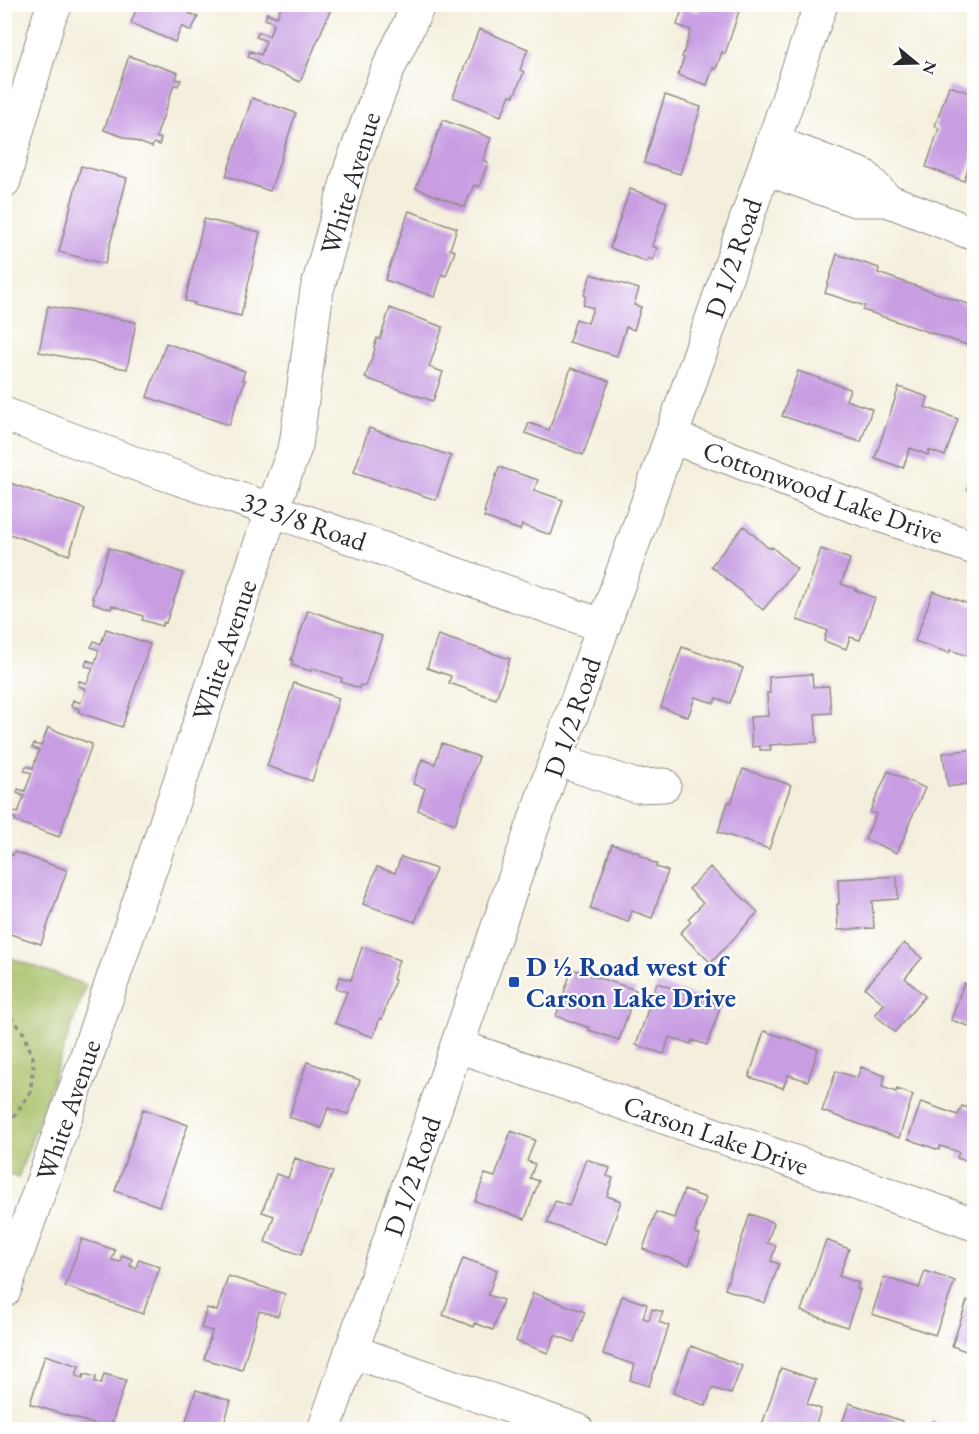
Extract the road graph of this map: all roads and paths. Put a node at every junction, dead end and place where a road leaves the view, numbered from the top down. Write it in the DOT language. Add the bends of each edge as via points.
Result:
graph roads {
  1 [pos="56,4"];
  2 [pos="419,4"];
  3 [pos="821,4"];
  4 [pos="768,155"];
  5 [pos="4,181"];
  6 [pos="975,234"];
  7 [pos="4,414"];
  8 [pos="671,437"];
  9 [pos="272,510"];
  10 [pos="975,548"];
  11 [pos="604,626"];
  12 [pos="556,759"];
  13 [pos="664,785"];
  14 [pos="4,1010"];
  15 [pos="458,1046"];
  16 [pos="4,1123"];
  17 [pos="975,1224"];
  18 [pos="4,1291"];
  19 [pos="351,1352"];
  20 [pos="324,1430"];
  21 [pos="577,1430"];
  1 -- 5 [label="street"];
  2 -- 9 [label="street, White Avenue" via="388,69 352,164 318,290 296,445"];
  3 -- 4 [label="street, D 1/2 Road"];
  4 -- 6 [label="street" via="864,176 887,200"];
  4 -- 8 [label="street, D 1/2 Road"];
  7 -- 9 [label="street, 32 3/8 Road"];
  8 -- 10 [label="street, Cottonwood Lake Drive"];
  8 -- 11 [label="street, D 1/2 Road"];
  9 -- 11 [label="street, 32 3/8 Road"];
  9 -- 18 [label="street, White Avenue"];
  11 -- 12 [label="street, D 1/2 Road"];
  12 -- 13 [label="street" via="636,786"];
  12 -- 15 [label="street, D 1/2 Road"];
  14 -- 16 [label="path" via="23,1032 34,1061 30,1093 15,1115"];
  15 -- 17 [label="street, Carson Lake Drive"];
  15 -- 19 [label="street, D 1/2 Road"];
  19 -- 20 [label="street, D 1/2 Road"];
  19 -- 21 [label="street"];
}
